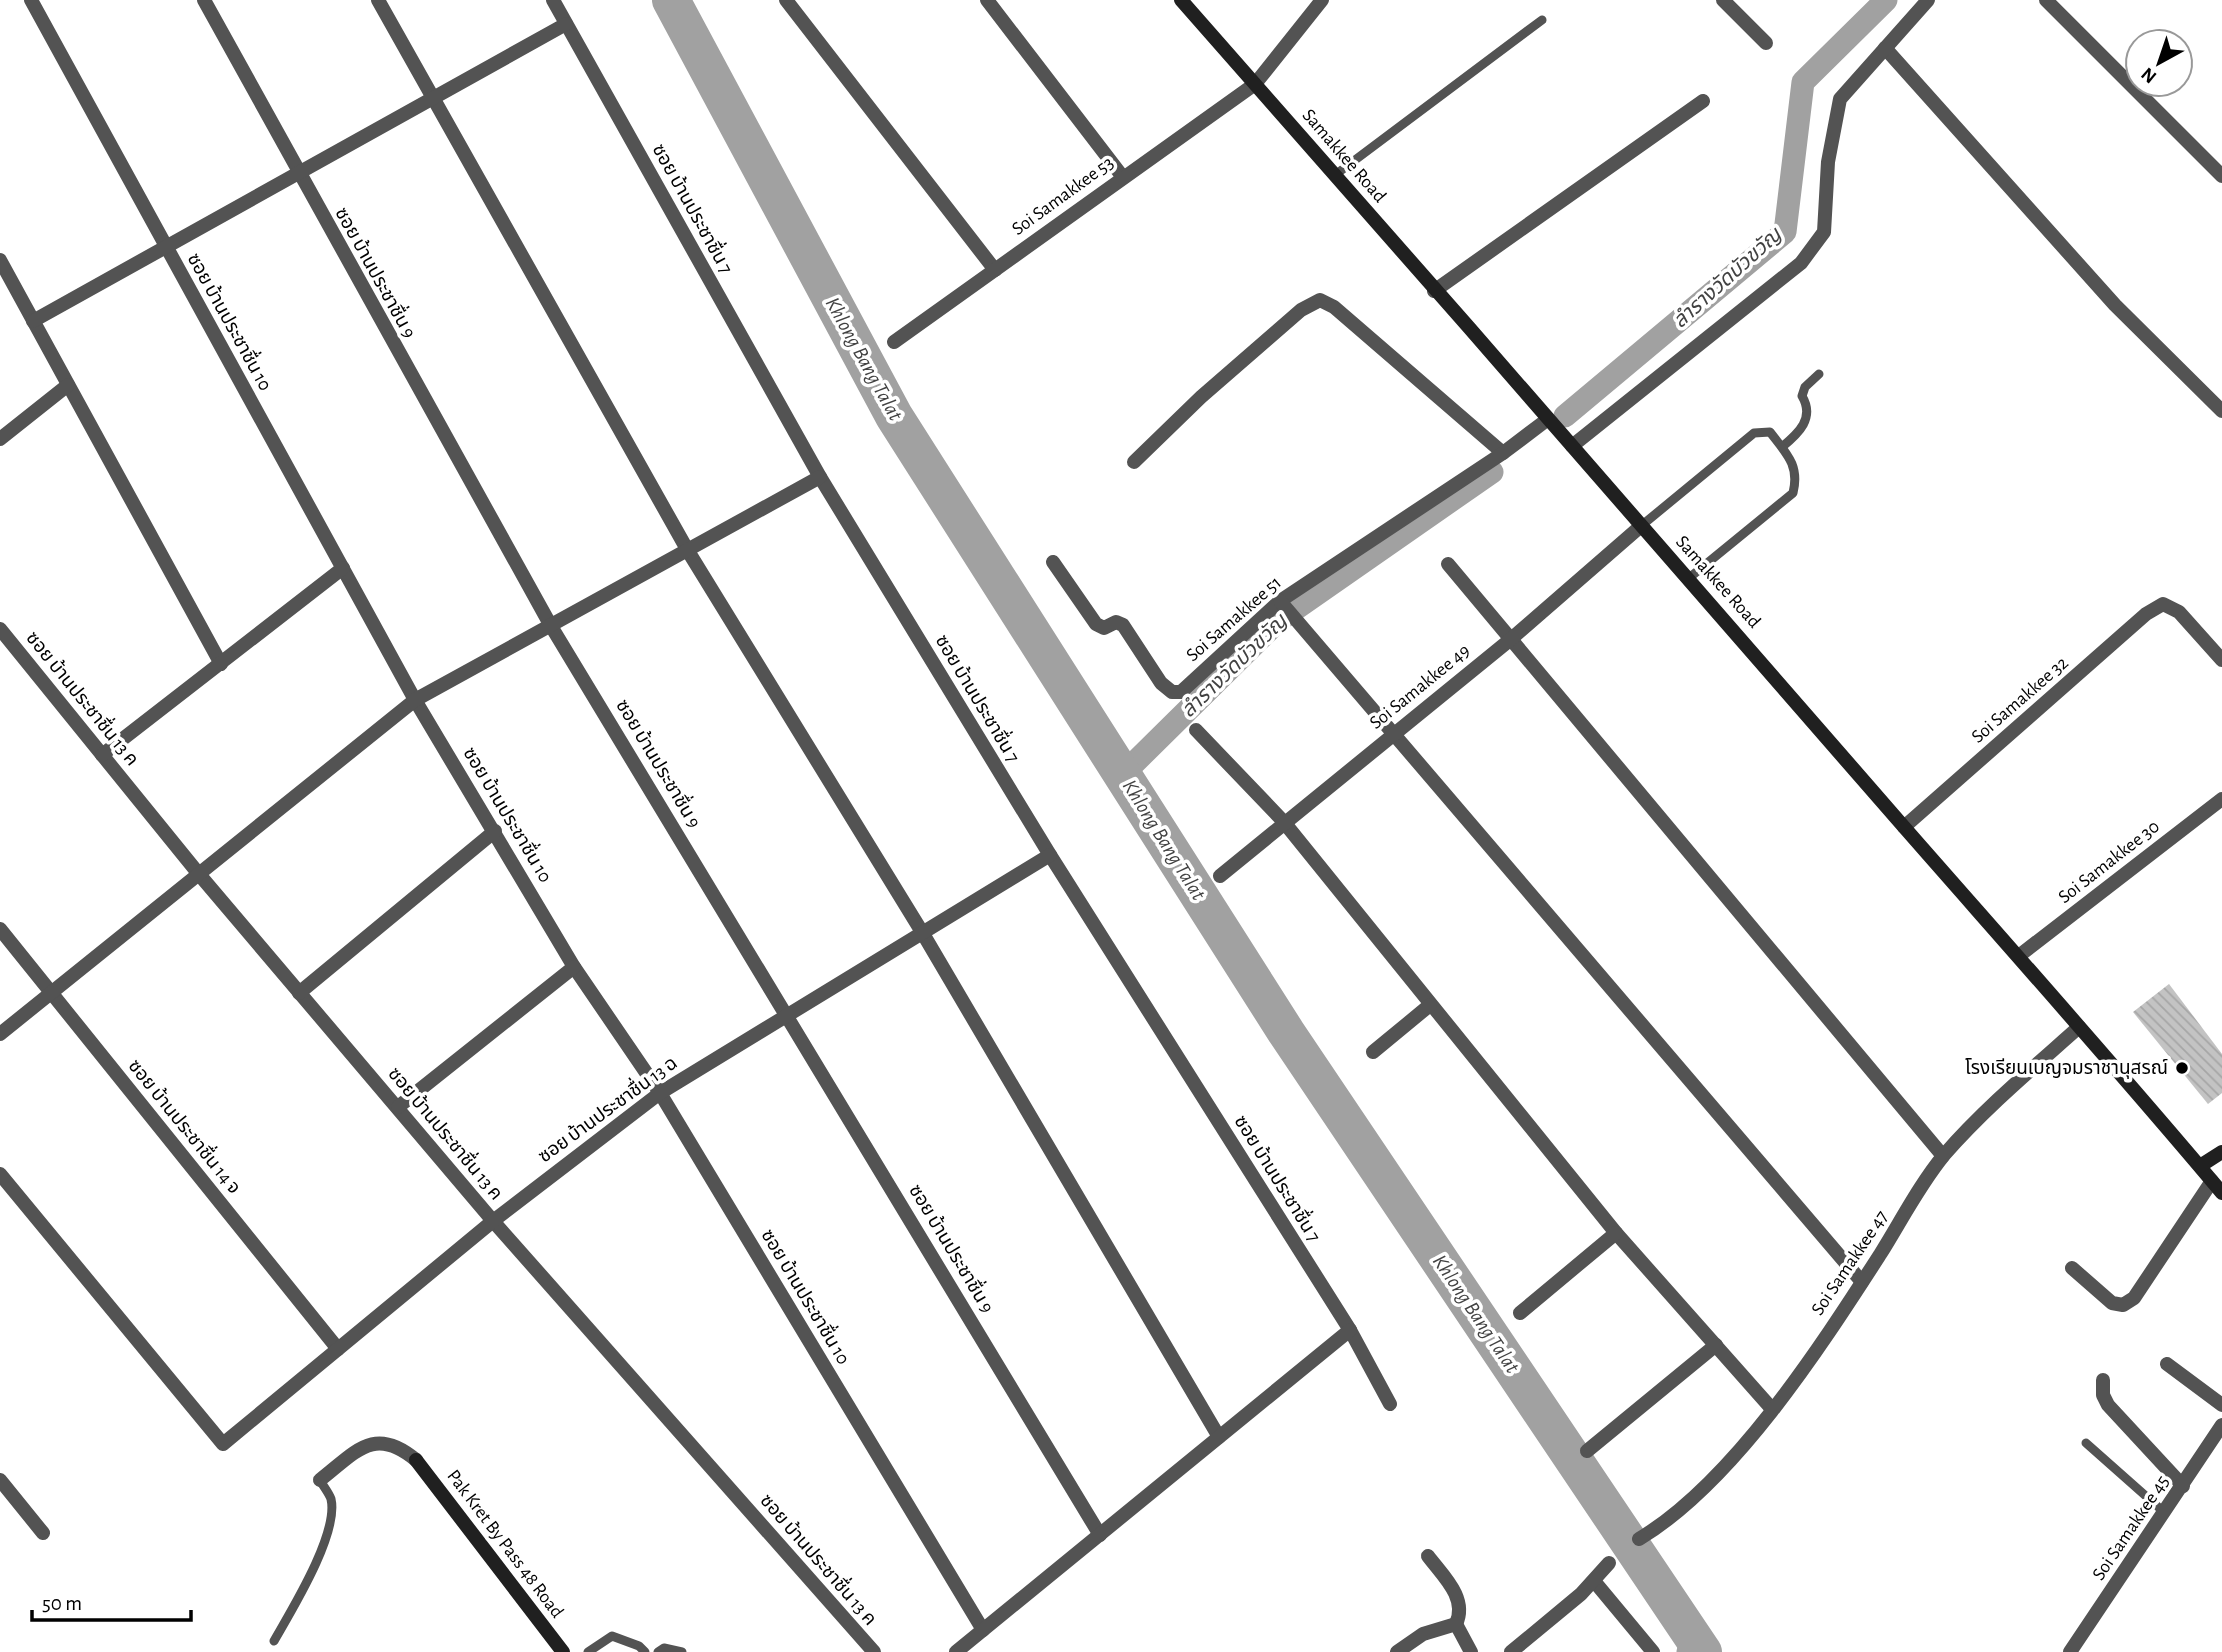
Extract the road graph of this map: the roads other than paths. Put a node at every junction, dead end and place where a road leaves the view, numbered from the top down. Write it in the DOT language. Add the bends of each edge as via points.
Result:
graph roads {
  1 [pos="31,0"];
  2 [pos="204,0"];
  3 [pos="378,0"];
  4 [pos="553,0"];
  5 [pos="786,0"];
  6 [pos="987,0"];
  7 [pos="1181,0"];
  8 [pos="1322,0"];
  9 [pos="1723,0"];
  10 [pos="1745,0"];
  11 [pos="1928,0"];
  12 [pos="2046,0"];
  13 [pos="1735,12"];
  14 [pos="1542,20"];
  15 [pos="566,24"];
  16 [pos="1766,43"];
  17 [pos="1885,47"];
  18 [pos="1255,83"];
  19 [pos="432,101"];
  20 [pos="1703,101"];
  21 [pos="299,175"];
  22 [pos="1335,175"];
  23 [pos="1122,176"];
  24 [pos="2222,176"];
  25 [pos="165,247"];
  26 [pos="0,260"];
  27 [pos="995,270"];
  28 [pos="1434,290"];
  29 [pos="33,321"];
  30 [pos="894,342"];
  31 [pos="1819,374"];
  32 [pos="68,385"];
  33 [pos="2222,411"];
  34 [pos="1548,419"];
  35 [pos="0,439"];
  36 [pos="1572,446"];
  37 [pos="1782,447"];
  38 [pos="1503,453"];
  39 [pos="1134,462"];
  40 [pos="820,477"];
  41 [pos="1642,526"];
  42 [pos="688,551"];
  43 [pos="1053,562"];
  44 [pos="1448,564"];
  45 [pos="343,568"];
  46 [pos="1689,578"];
  47 [pos="1281,603"];
  48 [pos="551,625"];
  49 [pos="0,629"];
  50 [pos="1511,639"];
  51 [pos="2222,660"];
  52 [pos="221,664"];
  53 [pos="415,700"];
  54 [pos="1196,730"];
  55 [pos="1394,732"];
  56 [pos="102,755"];
  57 [pos="2222,799"];
  58 [pos="1283,821"];
  59 [pos="1904,827"];
  60 [pos="495,831"];
  61 [pos="1050,855"];
  62 [pos="198,873"];
  63 [pos="1220,876"];
  64 [pos="0,929"];
  65 [pos="922,932"];
  66 [pos="2020,955"];
  67 [pos="574,967"];
  68 [pos="51,993"];
  69 [pos="299,993"];
  70 [pos="1430,1005"];
  71 [pos="788,1015"];
  72 [pos="2078,1027"];
  73 [pos="0,1034"];
  74 [pos="1373,1052"];
  75 [pos="660,1093"];
  76 [pos="398,1107"];
  77 [pos="2222,1152"];
  78 [pos="1943,1156"];
  79 [pos="2200,1166"];
  80 [pos="0,1174"];
  81 [pos="2212,1181"];
  82 [pos="2222,1193"];
  83 [pos="493,1221"];
  84 [pos="1616,1233"];
  85 [pos="2072,1268"];
  86 [pos="1862,1282"];
  87 [pos="1520,1313"];
  88 [pos="1350,1330"];
  89 [pos="1716,1345"];
  90 [pos="338,1349"];
  91 [pos="2167,1364"];
  92 [pos="2103,1380"];
  93 [pos="1390,1404"];
  94 [pos="2222,1405"];
  95 [pos="1772,1409"];
  96 [pos="2222,1424"];
  97 [pos="1219,1437"];
  98 [pos="2086,1443"];
  99 [pos="1587,1451"];
  100 [pos="416,1460"];
  101 [pos="0,1480"];
  102 [pos="320,1480"];
  103 [pos="2183,1486"];
  104 [pos="2165,1513"];
  105 [pos="43,1533"];
  106 [pos="1100,1535"];
  107 [pos="1639,1539"];
  108 [pos="1428,1556"];
  109 [pos="1609,1563"];
  110 [pos="1594,1581"];
  111 [pos="1455,1624"];
  112 [pos="983,1630"];
  113 [pos="274,1641"];
  114 [pos="563,1652"];
  115 [pos="588,1652"];
  116 [pos="645,1652"];
  117 [pos="658,1652"];
  118 [pos="682,1652"];
  119 [pos="874,1652"];
  120 [pos="956,1652"];
  121 [pos="1397,1652"];
  122 [pos="1471,1652"];
  123 [pos="1511,1652"];
  124 [pos="1653,1652"];
  125 [pos="2070,1652"];
  1 -- 25 [label="street, ซอย บ้านประชาชื่น 10"];
  2 -- 21 [label="street, ซอย บ้านประชาชื่น 9"];
  3 -- 19 [label="street"];
  4 -- 15 [label="street, ซอย บ้านประชาชื่น 7"];
  5 -- 27 [label="street"];
  6 -- 23 [label="street"];
  7 -- 18 [label="main road, Samakkee Road"];
  8 -- 18 [label="street, Soi Samakkee 53"];
  9 -- 13 [label="street"];
  10 -- 13 [label="street"];
  11 -- 17 [label="street"];
  12 -- 24 [label="street"];
  13 -- 16 [label="street"];
  14 -- 22 [label="lane"];
  15 -- 19 [label="street"];
  15 -- 40 [label="street, ซอย บ้านประชาชื่น 7"];
  17 -- 33 [label="street" via="2115,305"];
  17 -- 36 [label="street" via="1840,99 1828,162 1824,232 1801,263"];
  18 -- 22 [label="main road, Samakkee Road"];
  18 -- 23 [label="street, Soi Samakkee 53"];
  19 -- 21 [label="street"];
  19 -- 42 [label="street"];
  20 -- 28 [label="street"];
  21 -- 25 [label="street"];
  21 -- 48 [label="street, ซอย บ้านประชาชื่น 9"];
  22 -- 28 [label="main road, Samakkee Road"];
  23 -- 27 [label="street, Soi Samakkee 53"];
  25 -- 29 [label="street"];
  25 -- 45 [label="street, ซอย บ้านประชาชื่น 10"];
  26 -- 29 [label="street"];
  27 -- 30 [label="street, Soi Samakkee 53"];
  28 -- 34 [label="main road, Samakkee Road"];
  29 -- 32 [label="street"];
  31 -- 37 [label="lane" via="1802,396 1808,406 1806,421"];
  32 -- 35 [label="street"];
  32 -- 52 [label="street"];
  34 -- 36 [label="main road, Samakkee Road"];
  34 -- 38 [label="street, Soi Samakkee 51"];
  36 -- 41 [label="main road, Samakkee Road"];
  37 -- 41 [label="lane" via="1770,432 1754,433"];
  37 -- 46 [label="lane" via="1794,462 1797,478 1793,493"];
  38 -- 39 [label="street" via="1334,307 1316,300 1201,397"];
  38 -- 47 [label="street, Soi Samakkee 51"];
  40 -- 42 [label="street"];
  40 -- 61 [label="street, ซอย บ้านประชาชื่น 7"];
  41 -- 46 [label="main road, Samakkee Road"];
  41 -- 50 [label="street, Soi Samakkee 49"];
  42 -- 48 [label="street"];
  42 -- 65 [label="street"];
  43 -- 47 [label="street, Soi Samakkee 51" via="1096,624 1104,628 1116,622 1123,625 1171,692 1181,692"];
  44 -- 50 [label="street"];
  45 -- 52 [label="street"];
  45 -- 53 [label="street, ซอย บ้านประชาชื่น 10"];
  46 -- 59 [label="main road, Samakkee Road"];
  47 -- 55 [label="street"];
  48 -- 53 [label="street"];
  48 -- 71 [label="street, ซอย บ้านประชาชื่น 9"];
  49 -- 56 [label="street, ซอย บ้านประชาชื่น 13 ค"];
  50 -- 55 [label="street, Soi Samakkee 49"];
  50 -- 78 [label="street"];
  51 -- 59 [label="street, Soi Samakkee 32" via="2179,612 2163,604 2146,614"];
  52 -- 56 [label="street"];
  53 -- 60 [label="street, ซอย บ้านประชาชื่น 10"];
  53 -- 62 [label="street"];
  54 -- 58 [label="street"];
  55 -- 58 [label="street, Soi Samakkee 49"];
  55 -- 86 [label="street"];
  56 -- 62 [label="street, ซอย บ้านประชาชื่น 13 ค"];
  57 -- 66 [label="street, Soi Samakkee 30"];
  58 -- 63 [label="street, Soi Samakkee 49"];
  58 -- 70 [label="street"];
  59 -- 66 [label="main road, Samakkee Road"];
  60 -- 67 [label="street, ซอย บ้านประชาชื่น 10"];
  60 -- 69 [label="street"];
  61 -- 65 [label="street, ซอย บ้านประชาชื่น 13 ฉ"];
  61 -- 88 [label="street, ซอย บ้านประชาชื่น 7"];
  62 -- 68 [label="street"];
  62 -- 69 [label="street, ซอย บ้านประชาชื่น 13 ค"];
  64 -- 68 [label="street, ซอย บ้านประชาชื่น 14 จ"];
  65 -- 71 [label="street, ซอย บ้านประชาชื่น 13 ฉ"];
  65 -- 97 [label="street"];
  66 -- 72 [label="main road, Samakkee Road"];
  67 -- 75 [label="street, ซอย บ้านประชาชื่น 10"];
  67 -- 76 [label="street"];
  68 -- 73 [label="street"];
  68 -- 90 [label="street, ซอย บ้านประชาชื่น 14 จ"];
  69 -- 76 [label="street, ซอย บ้านประชาชื่น 13 ค"];
  70 -- 74 [label="street"];
  70 -- 84 [label="street"];
  71 -- 75 [label="street, ซอย บ้านประชาชื่น 13 ฉ"];
  71 -- 106 [label="street, ซอย บ้านประชาชื่น 9"];
  72 -- 78 [label="street, Soi Samakkee 47"];
  72 -- 79 [label="main road, Samakkee Road"];
  75 -- 83 [label="street, ซอย บ้านประชาชื่น 13 ฉ"];
  75 -- 112 [label="street, ซอย บ้านประชาชื่น 10"];
  76 -- 83 [label="street, ซอย บ้านประชาชื่น 13 ค"];
  77 -- 79 [label="main road"];
  78 -- 86 [label="street, Soi Samakkee 47"];
  79 -- 81 [label="main road, Samakkee Road"];
  80 -- 90 [label="street, ซอย บ้านประชาชื่น 13 ฉ" via="223,1444"];
  81 -- 82 [label="main road, Samakkee Road"];
  81 -- 85 [label="street" via="2134,1298 2123,1305 2112,1303"];
  83 -- 90 [label="street, ซอย บ้านประชาชื่น 13 ฉ"];
  83 -- 119 [label="street, ซอย บ้านประชาชื่น 13 ค"];
  84 -- 87 [label="street"];
  84 -- 89 [label="street"];
  86 -- 95 [label="street, Soi Samakkee 47"];
  88 -- 93 [label="street, ซอย บ้านประชาชื่น 7"];
  88 -- 97 [label="street"];
  89 -- 95 [label="street"];
  89 -- 99 [label="street"];
  91 -- 94 [label="street"];
  92 -- 103 [label="street" via="2108,1405"];
  95 -- 107 [label="street, Soi Samakkee 47" via="1728,1461 1659,1527"];
  96 -- 103 [label="street, Soi Samakkee 45"];
  97 -- 106 [label="street"];
  98 -- 104 [label="lane"];
  100 -- 102 [label="street" via="396,1444 380,1443 358,1450"];
  100 -- 114 [label="main road, Pak Kret By Pass 48 Road"];
  101 -- 105 [label="street"];
  102 -- 113 [label="lane" via="331,1500 328,1529 309,1578"];
  103 -- 104 [label="street, Soi Samakkee 45"];
  104 -- 125 [label="street, Soi Samakkee 45"];
  106 -- 112 [label="street"];
  108 -- 111 [label="street" via="1459,1601"];
  109 -- 110 [label="street"];
  110 -- 123 [label="street"];
  110 -- 124 [label="street"];
  111 -- 121 [label="street" via="1423,1634"];
  111 -- 122 [label="street"];
  112 -- 120 [label="street"];
  115 -- 116 [label="lane" via="612,1636"];
  117 -- 118 [label="lane" via="664,1648"];
}
